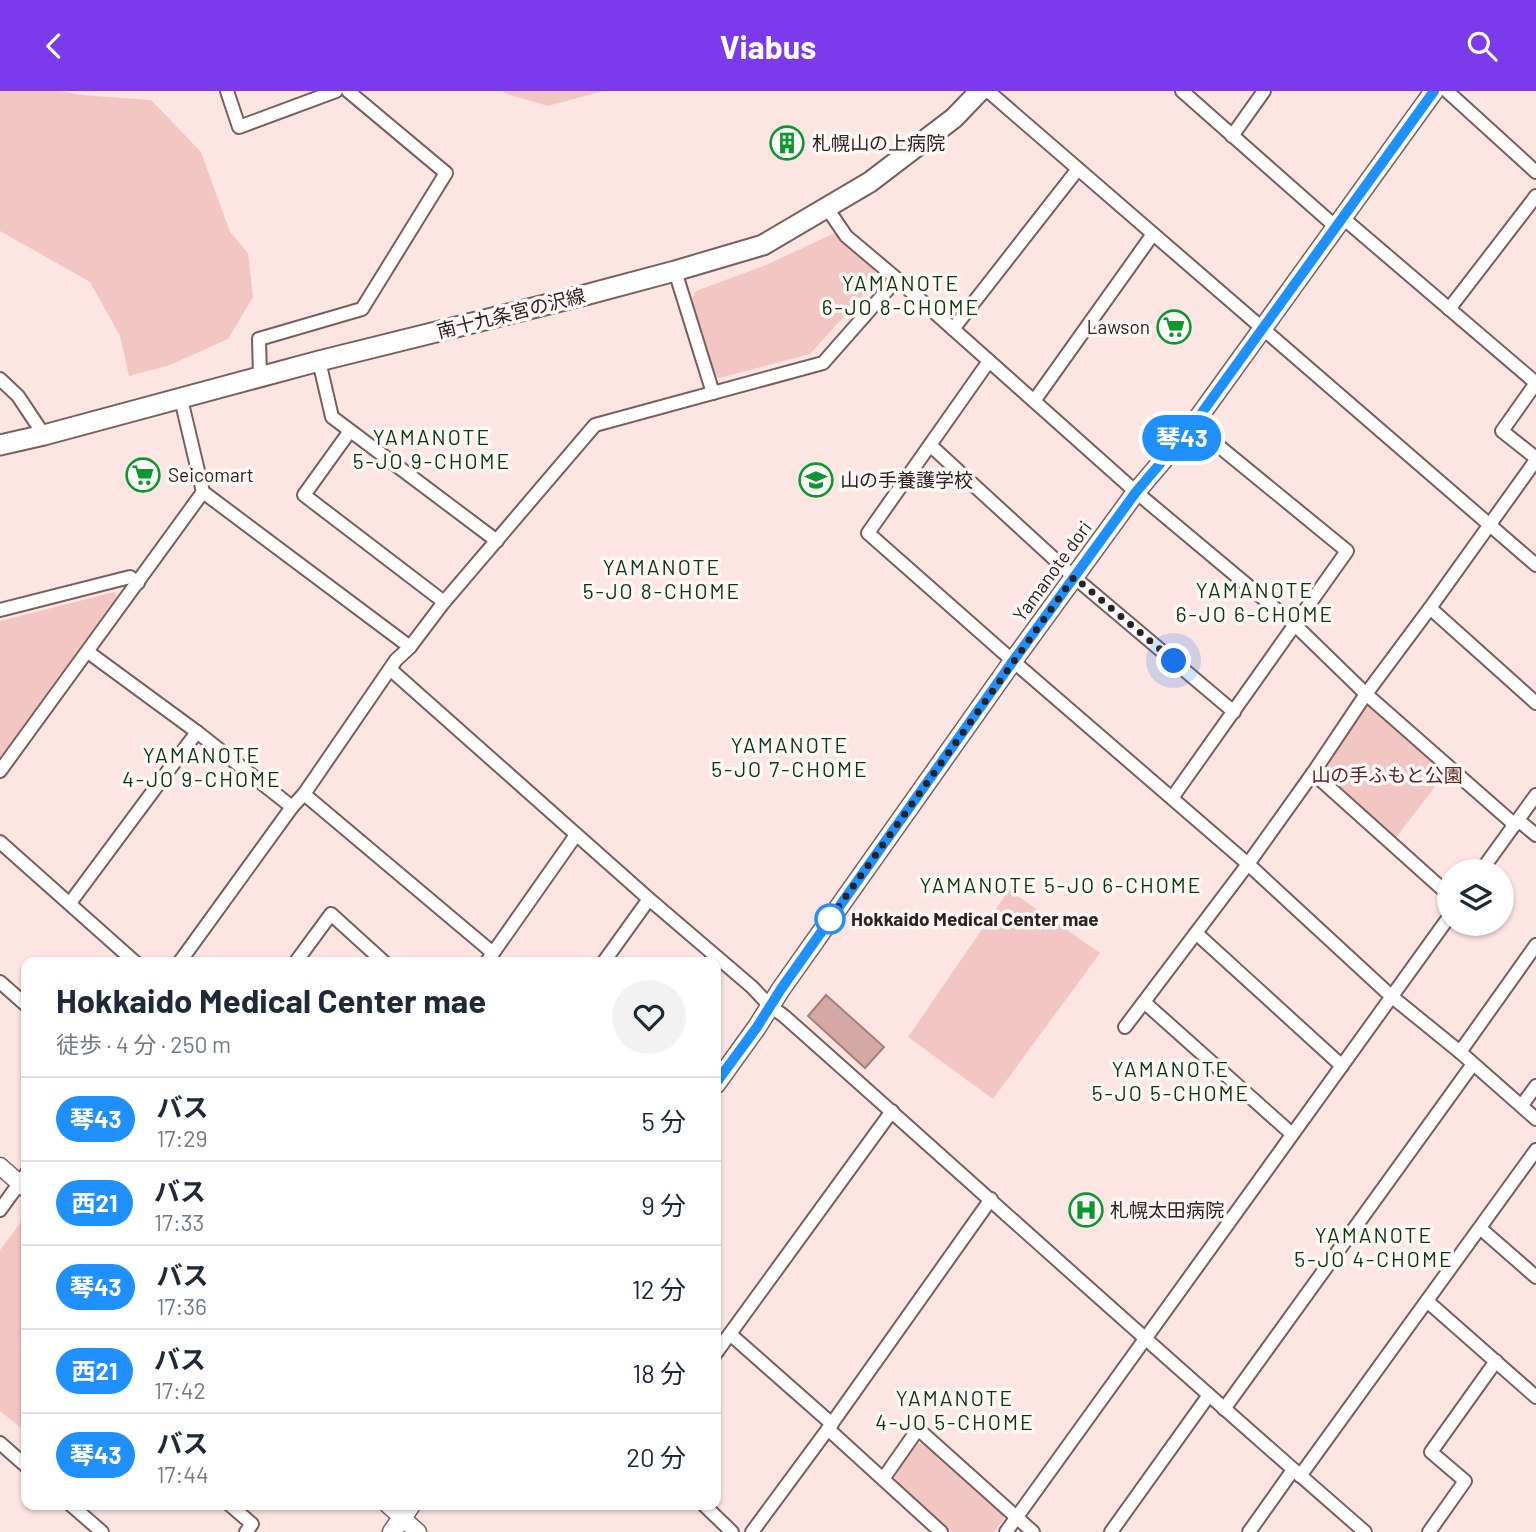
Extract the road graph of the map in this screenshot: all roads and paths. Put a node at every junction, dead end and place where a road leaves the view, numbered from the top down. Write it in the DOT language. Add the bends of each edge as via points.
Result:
graph roads {
  1 [pos="227,91"];
  2 [pos="336,91"];
  3 [pos="348,91"];
  4 [pos="980,91"];
  5 [pos="988,91"];
  6 [pos="1182,91"];
  7 [pos="1264,91"];
  8 [pos="1434,91"];
  9 [pos="1447,91"];
  10 [pos="1232,136"];
  11 [pos="1078,169"];
  12 [pos="1536,172"];
  13 [pos="1536,196"];
  14 [pos="827,208"];
  15 [pos="1339,222"];
  16 [pos="1153,234"];
  17 [pos="675,271"];
  18 [pos="897,279"];
  19 [pos="1449,309"];
  20 [pos="1262,328"];
  21 [pos="953,329"];
  22 [pos="319,361"];
  23 [pos="989,361"];
  24 [pos="260,377"];
  25 [pos="0,379"];
  26 [pos="1536,383"];
  27 [pos="713,393"];
  28 [pos="181,399"];
  29 [pos="1034,401"];
  30 [pos="1193,425"];
  31 [pos="350,431"];
  32 [pos="44,435"];
  33 [pos="0,445"];
  34 [pos="930,445"];
  35 [pos="1536,459"];
  36 [pos="203,492"];
  37 [pos="1136,492"];
  38 [pos="1490,524"];
  39 [pos="497,541"];
  40 [pos="1536,565"];
  41 [pos="1074,577"];
  42 [pos="138,583"];
  43 [pos="444,602"];
  44 [pos="1430,608"];
  45 [pos="0,610"];
  46 [pos="1295,625"];
  47 [pos="410,646"];
  48 [pos="88,652"];
  49 [pos="1013,661"];
  50 [pos="390,669"];
  51 [pos="1366,694"];
  52 [pos="1536,703"];
  53 [pos="1234,712"];
  54 [pos="197,731"];
  55 [pos="0,771"];
  56 [pos="1313,773"];
  57 [pos="304,794"];
  58 [pos="1536,795"];
  59 [pos="1172,798"];
  60 [pos="292,807"];
  61 [pos="1516,823"];
  62 [pos="576,835"];
  63 [pos="1536,835"];
  64 [pos="0,842"];
  65 [pos="1490,859"];
  66 [pos="1248,864"];
  67 [pos="1437,884"];
  68 [pos="649,899"];
  69 [pos="70,903"];
  70 [pos="1196,933"];
  71 [pos="1437,933"];
  72 [pos="1536,945"];
  73 [pos="129,957"];
  74 [pos="183,957"];
  75 [pos="299,957"];
  76 [pos="378,957"];
  77 [pos="489,957"];
  78 [pos="491,957"];
  79 [pos="607,957"];
  80 [pos="717,957"];
  81 [pos="721,961"];
  82 [pos="0,982"];
  83 [pos="1391,996"];
  84 [pos="21,1001"];
  85 [pos="1144,1002"];
  86 [pos="769,1005"];
  87 [pos="1125,1027"];
  88 [pos="1460,1052"];
  89 [pos="1473,1064"];
  90 [pos="1342,1066"];
  91 [pos="721,1077"];
  92 [pos="1536,1086"];
  93 [pos="1522,1105"];
  94 [pos="892,1111"];
  95 [pos="1536,1118"];
  96 [pos="1292,1134"];
  97 [pos="1536,1150"];
  98 [pos="0,1166"];
  99 [pos="21,1180"];
  100 [pos="21,1186"];
  101 [pos="991,1199"];
  102 [pos="0,1210"];
  103 [pos="1480,1228"];
  104 [pos="1536,1277"];
  105 [pos="1427,1301"];
  106 [pos="730,1334"];
  107 [pos="1146,1339"];
  108 [pos="721,1346"];
  109 [pos="1496,1361"];
  110 [pos="1209,1395"];
  111 [pos="1536,1397"];
  112 [pos="1224,1409"];
  113 [pos="830,1427"];
  114 [pos="0,1443"];
  115 [pos="21,1462"];
  116 [pos="1296,1473"];
  117 [pos="883,1479"];
  118 [pos="77,1510"];
  119 [pos="236,1510"];
  120 [pos="709,1510"];
  121 [pos="402,1518"];
  122 [pos="1016,1518"];
  123 [pos="102,1532"];
  124 [pos="246,1532"];
  125 [pos="418,1532"];
  126 [pos="732,1532"];
  127 [pos="752,1532"];
  128 [pos="941,1532"];
  129 [pos="1006,1532"];
  130 [pos="1033,1532"];
  131 [pos="1111,1532"];
  132 [pos="1249,1532"];
  133 [pos="1365,1532"];
  134 [pos="1429,1532"];
  1 -- 2 [label="street" via="239,127"];
  3 -- 24 [label="street" via="446,173 362,309 259,339"];
  4 -- 14 [label="main road, 南十九条宮の沢線" via="954,118 870,182"];
  5 -- 11 [label="street"];
  6 -- 10 [label="street"];
  7 -- 10 [label="street"];
  8 -- 15 [label="main road, Yamanote dori"];
  9 -- 12 [label="street"];
  10 -- 15 [label="street"];
  11 -- 16 [label="street"];
  11 -- 21 [label="street"];
  13 -- 19 [label="street"];
  14 -- 17 [label="main road, 南十九条宮の沢線" via="763,245"];
  14 -- 18 [label="street" via="846,236"];
  15 -- 19 [label="street"];
  15 -- 20 [label="main road, Yamanote dori"];
  16 -- 20 [label="street"];
  16 -- 29 [label="street"];
  17 -- 22 [label="main road, 南十九条宮の沢線"];
  17 -- 27 [label="street"];
  18 -- 21 [label="street"];
  18 -- 27 [label="street" via="823,363"];
  19 -- 26 [label="street"];
  20 -- 30 [label="main road, Yamanote dori"];
  20 -- 38 [label="street"];
  21 -- 23 [label="street"];
  22 -- 24 [label="main road, 南十九条宮の沢線"];
  22 -- 31 [label="street" via="332,417"];
  23 -- 29 [label="street"];
  23 -- 34 [label="street"];
  24 -- 28 [label="main road, 南十九条宮の沢線"];
  25 -- 32 [label="street" via="18,396"];
  26 -- 35 [label="street" via="1502,431"];
  27 -- 39 [label="street" via="595,425"];
  28 -- 32 [label="main road, 南十九条宮の沢線"];
  28 -- 36 [label="street"];
  29 -- 37 [label="street"];
  30 -- 37 [label="main road, Yamanote dori"];
  30 -- 46 [label="street" via="1347,551"];
  31 -- 39 [label="street"];
  31 -- 43 [label="street" via="304,495"];
  32 -- 33 [label="main road, 南十九条宮の沢線"];
  34 -- 41 [label="street"];
  34 -- 49 [label="street" via="868,533"];
  35 -- 38 [label="street"];
  36 -- 42 [label="street"];
  36 -- 47 [label="street"];
  37 -- 41 [label="main road, Yamanote dori"];
  37 -- 46 [label="street"];
  38 -- 40 [label="street"];
  38 -- 44 [label="street"];
  39 -- 43 [label="street"];
  41 -- 49 [label="main road, Yamanote dori"];
  41 -- 53 [label="street"];
  42 -- 45 [label="street" via="130,577"];
  42 -- 48 [label="street"];
  43 -- 47 [label="street"];
  44 -- 51 [label="street"];
  44 -- 52 [label="street"];
  46 -- 51 [label="street"];
  46 -- 53 [label="street"];
  47 -- 50 [label="street"];
  48 -- 54 [label="street"];
  48 -- 55 [label="street"];
  49 -- 59 [label="street"];
  49 -- 86 [label="main road, Yamanote dori"];
  50 -- 57 [label="street"];
  50 -- 62 [label="street"];
  51 -- 56 [label="street"];
  51 -- 61 [label="street"];
  53 -- 59 [label="street"];
  54 -- 60 [label="street"];
  54 -- 69 [label="street"];
  56 -- 66 [label="street"];
  56 -- 67 [label="street"];
  57 -- 60 [label="street"];
  57 -- 77 [label="street"];
  58 -- 61 [label="street"];
  59 -- 66 [label="street"];
  60 -- 74 [label="street"];
  61 -- 63 [label="street"];
  61 -- 65 [label="street"];
  62 -- 68 [label="street"];
  62 -- 78 [label="street"];
  64 -- 69 [label="street"];
  66 -- 70 [label="street"];
  66 -- 83 [label="street"];
  68 -- 79 [label="street"];
  68 -- 80 [label="street"];
  69 -- 73 [label="street"];
  70 -- 85 [label="street"];
  70 -- 90 [label="street"];
  71 -- 83 [label="street"];
  72 -- 88 [label="street"];
  75 -- 76 [label="street" via="331,914"];
  81 -- 86 [label="street"];
  82 -- 84 [label="street"];
  83 -- 88 [label="street"];
  83 -- 90 [label="street"];
  85 -- 87 [label="street"];
  85 -- 96 [label="street"];
  86 -- 91 [label="main road, Yamanote dori"];
  86 -- 94 [label="street"];
  88 -- 89 [label="street"];
  89 -- 93 [label="street"];
  89 -- 112 [label="street"];
  90 -- 96 [label="street"];
  92 -- 93 [label="street"];
  93 -- 95 [label="street"];
  94 -- 101 [label="street"];
  94 -- 106 [label="street"];
  96 -- 107 [label="street"];
  97 -- 103 [label="street"];
  98 -- 99 [label="street"];
  100 -- 102 [label="street"];
  101 -- 107 [label="street"];
  101 -- 113 [label="street"];
  103 -- 104 [label="street"];
  103 -- 105 [label="street"];
  105 -- 109 [label="street"];
  105 -- 116 [label="street"];
  106 -- 108 [label="street"];
  106 -- 113 [label="street"];
  107 -- 110 [label="street"];
  107 -- 122 [label="street"];
  109 -- 111 [label="street"];
  109 -- 134 [label="street" via="1431,1452 1465,1481"];
  110 -- 112 [label="street"];
  110 -- 131 [label="street"];
  112 -- 116 [label="street"];
  113 -- 117 [label="street"];
  113 -- 127 [label="street"];
  114 -- 115 [label="street"];
  116 -- 132 [label="street"];
  116 -- 133 [label="street"];
  117 -- 122 [label="street" via="918,1429"];
  117 -- 128 [label="street"];
  118 -- 123 [label="street"];
  119 -- 124 [label="street" via="252,1524"];
  120 -- 126 [label="street"];
  121 -- 125 [label="street"];
  122 -- 129 [label="street"];
  122 -- 130 [label="street"];
}
